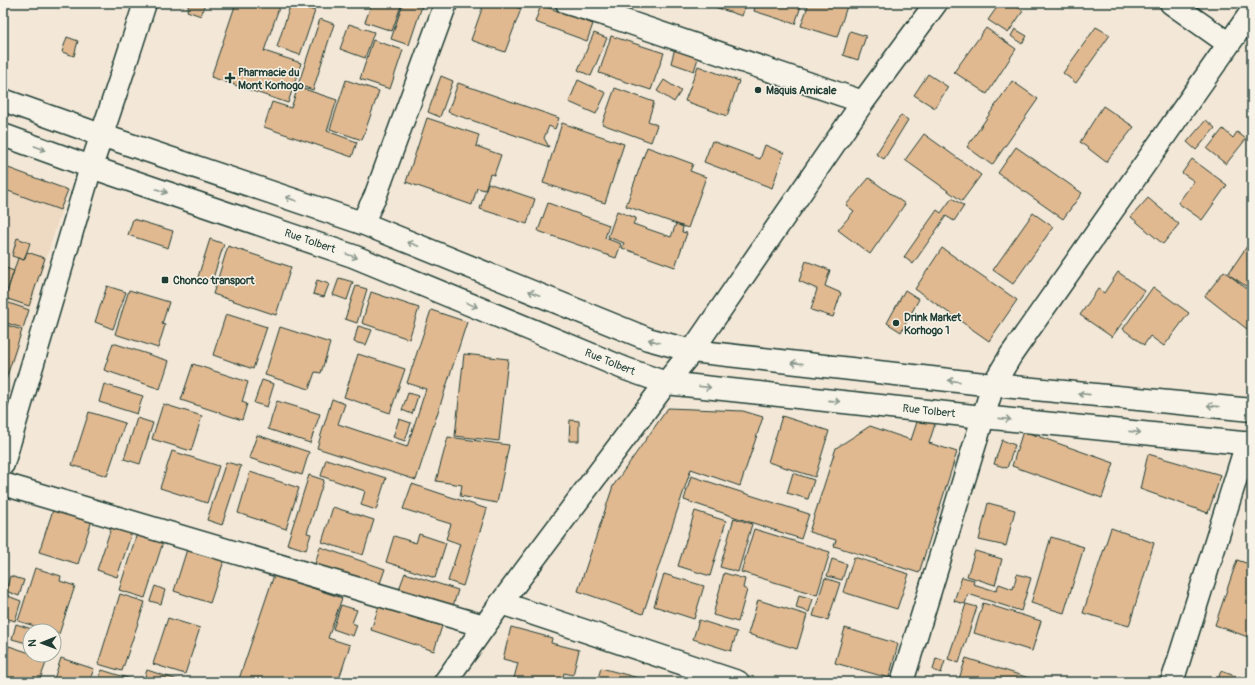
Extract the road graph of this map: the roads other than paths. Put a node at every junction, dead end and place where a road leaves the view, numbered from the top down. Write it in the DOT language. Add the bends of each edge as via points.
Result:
graph roads {
  1 [pos="145,3"];
  2 [pos="446,3"];
  3 [pos="567,3"];
  4 [pos="936,3"];
  5 [pos="1171,3"];
  6 [pos="612,10"];
  7 [pos="1252,11"];
  8 [pos="1229,44"];
  9 [pos="3,100"];
  10 [pos="863,102"];
  11 [pos="3,135"];
  12 [pos="101,135"];
  13 [pos="91,167"];
  14 [pos="362,223"];
  15 [pos="692,352"];
  16 [pos="666,383"];
  17 [pos="993,385"];
  18 [pos="1252,410"];
  19 [pos="983,417"];
  20 [pos="1249,444"];
  21 [pos="3,464"];
  22 [pos="3,484"];
  23 [pos="501,603"];
  24 [pos="484,626"];
  25 [pos="445,682"];
  26 [pos="738,682"];
  27 [pos="902,682"];
  28 [pos="1172,682"];
  1 -- 12 [label="street"];
  2 -- 14 [label="street" via="375,197"];
  3 -- 6 [label="street"];
  4 -- 10 [label="street"];
  5 -- 8 [label="street"];
  6 -- 10 [label="street"];
  7 -- 8 [label="street"];
  8 -- 17 [label="street" via="1011,355"];
  9 -- 12 [label="street"];
  10 -- 15 [label="street"];
  11 -- 13 [label="street, Rue Tolbert, one-way"];
  12 -- 13 [label="street"];
  14 -- 12 [label="street, one-way"];
  13 -- 16 [label="street, Rue Tolbert, one-way" via="353,256 626,369"];
  13 -- 21 [label="street"];
  15 -- 14 [label="street, one-way" via="648,339"];
  15 -- 16 [label="street"];
  17 -- 15 [label="street, one-way"];
  16 -- 19 [label="street, Rue Tolbert, one-way"];
  16 -- 23 [label="street"];
  18 -- 17 [label="street, one-way"];
  17 -- 19 [label="street"];
  19 -- 20 [label="street, Rue Tolbert, one-way"];
  19 -- 27 [label="street"];
  20 -- 28 [label="street"];
  22 -- 24 [label="street"];
  23 -- 24 [label="street"];
  23 -- 26 [label="street"];
  24 -- 25 [label="street"];
}
